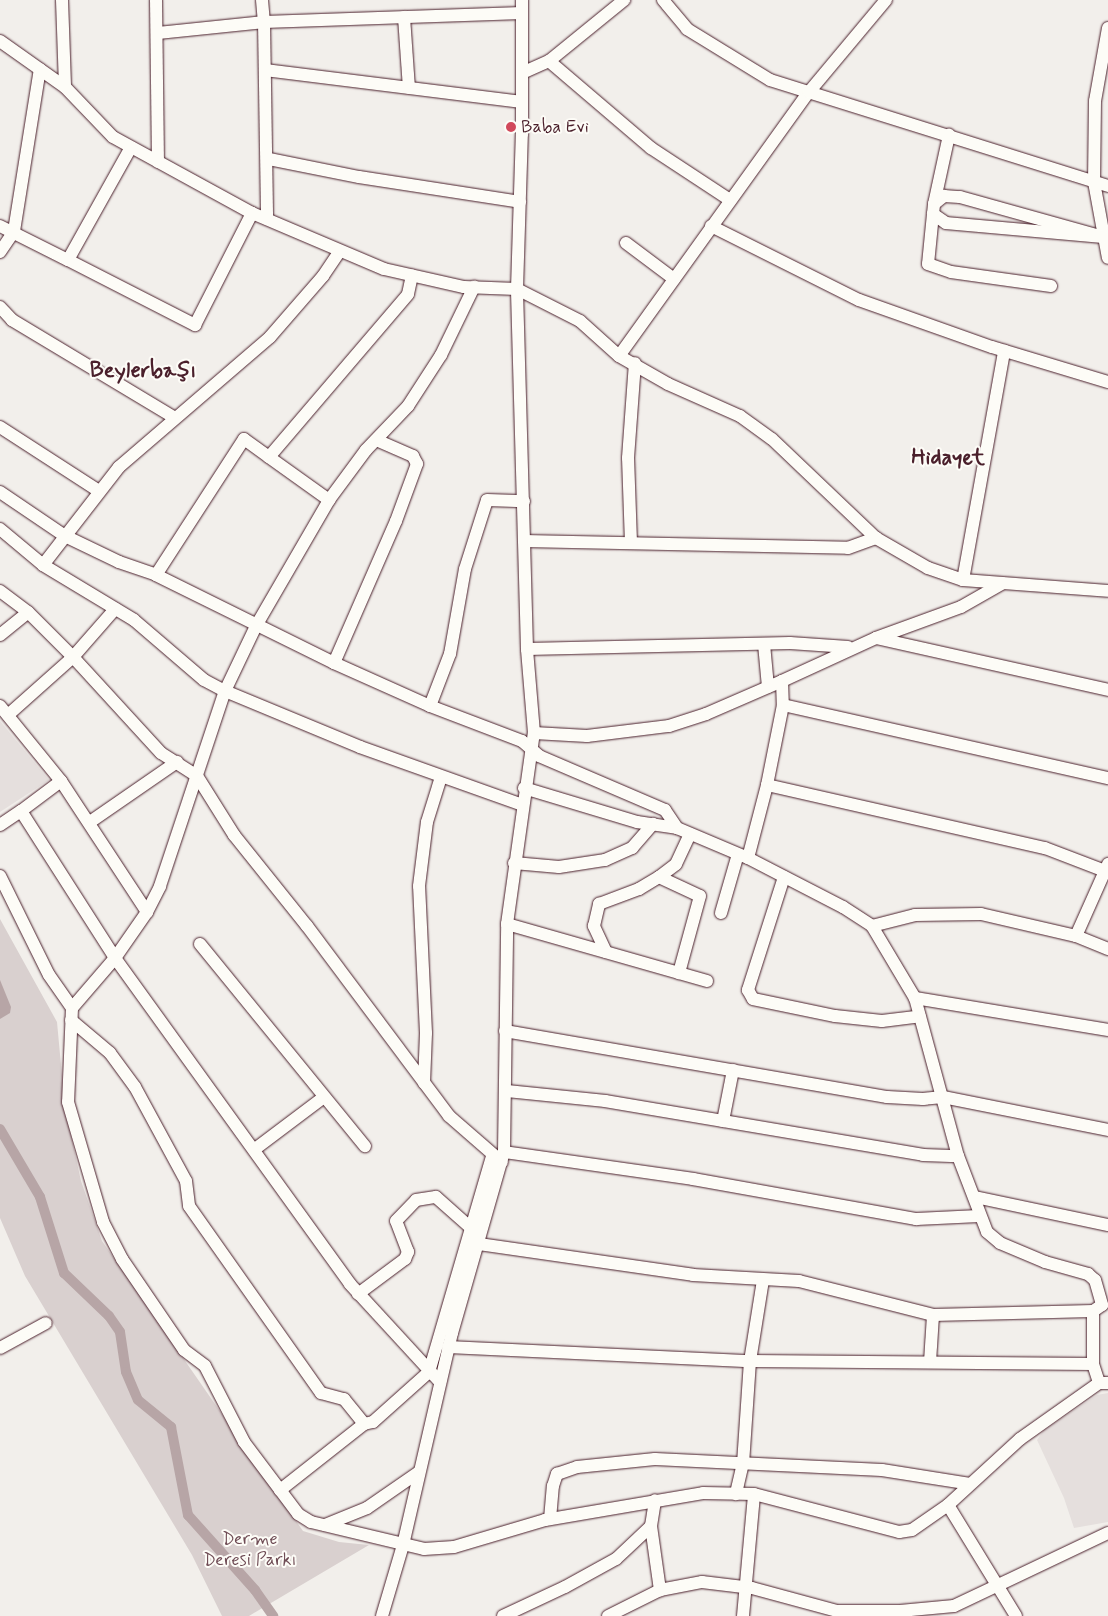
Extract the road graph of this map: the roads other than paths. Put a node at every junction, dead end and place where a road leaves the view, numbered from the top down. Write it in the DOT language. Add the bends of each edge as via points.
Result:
graph roads {
  1 [pos="62,0"];
  2 [pos="156,0"];
  3 [pos="262,0"];
  4 [pos="624,0"];
  5 [pos="663,0"];
  6 [pos="886,0"];
  7 [pos="522,6"];
  8 [pos="404,17"];
  9 [pos="264,22"];
  10 [pos="1108,28"];
  11 [pos="158,33"];
  12 [pos="0,41"];
  13 [pos="1108,59"];
  14 [pos="549,61"];
  15 [pos="40,69"];
  16 [pos="264,70"];
  17 [pos="522,73"];
  18 [pos="65,86"];
  19 [pos="409,88"];
  20 [pos="809,92"];
  21 [pos="522,102"];
  22 [pos="1099,109"];
  23 [pos="949,136"];
  24 [pos="130,149"];
  25 [pos="268,159"];
  26 [pos="158,162"];
  27 [pos="1094,182"];
  28 [pos="1108,186"];
  29 [pos="730,200"];
  30 [pos="520,202"];
  31 [pos="933,209"];
  32 [pos="252,213"];
  33 [pos="267,219"];
  34 [pos="0,226"];
  35 [pos="711,226"];
  36 [pos="14,231"];
  37 [pos="1102,238"];
  38 [pos="626,242"];
  39 [pos="340,251"];
  40 [pos="0,252"];
  41 [pos="1108,258"];
  42 [pos="68,260"];
  43 [pos="412,275"];
  44 [pos="674,279"];
  45 [pos="1052,286"];
  46 [pos="474,287"];
  47 [pos="517,289"];
  48 [pos="0,307"];
  49 [pos="1004,351"];
  50 [pos="619,356"];
  51 [pos="635,363"];
  52 [pos="1108,382"];
  53 [pos="175,418"];
  54 [pos="0,427"];
  55 [pos="376,440"];
  56 [pos="269,457"];
  57 [pos="99,491"];
  58 [pos="0,492"];
  59 [pos="329,500"];
  60 [pos="524,501"];
  61 [pos="0,529"];
  62 [pos="65,536"];
  63 [pos="876,538"];
  64 [pos="524,541"];
  65 [pos="630,543"];
  66 [pos="43,565"];
  67 [pos="156,575"];
  68 [pos="963,580"];
  69 [pos="1003,583"];
  70 [pos="0,591"];
  71 [pos="1108,591"];
  72 [pos="114,608"];
  73 [pos="28,612"];
  74 [pos="256,626"];
  75 [pos="0,635"];
  76 [pos="876,638"];
  77 [pos="764,644"];
  78 [pos="853,647"];
  79 [pos="527,650"];
  80 [pos="73,657"];
  81 [pos="334,663"];
  82 [pos="782,681"];
  83 [pos="768,687"];
  84 [pos="1108,690"];
  85 [pos="224,691"];
  86 [pos="783,705"];
  87 [pos="430,706"];
  88 [pos="4,711"];
  89 [pos="534,732"];
  90 [pos="532,750"];
  91 [pos="177,762"];
  92 [pos="197,776"];
  93 [pos="441,777"];
  94 [pos="1108,778"];
  95 [pos="61,781"];
  96 [pos="767,785"];
  97 [pos="524,788"];
  98 [pos="523,805"];
  99 [pos="22,811"];
  100 [pos="90,822"];
  101 [pos="653,824"];
  102 [pos="0,825"];
  103 [pos="677,828"];
  104 [pos="690,834"];
  105 [pos="743,856"];
  106 [pos="514,863"];
  107 [pos="1106,868"];
  108 [pos="0,876"];
  109 [pos="659,876"];
  110 [pos="784,877"];
  111 [pos="147,912"];
  112 [pos="721,914"];
  113 [pos="507,924"];
  114 [pos="872,926"];
  115 [pos="1076,936"];
  116 [pos="200,944"];
  117 [pos="1108,949"];
  118 [pos="606,952"];
  119 [pos="115,958"];
  120 [pos="679,973"];
  121 [pos="707,981"];
  122 [pos="915,998"];
  123 [pos="72,1014"];
  124 [pos="920,1016"];
  125 [pos="505,1030"];
  126 [pos="1108,1030"];
  127 [pos="733,1070"];
  128 [pos="424,1083"];
  129 [pos="507,1091"];
  130 [pos="324,1097"];
  131 [pos="943,1097"];
  132 [pos="723,1121"];
  133 [pos="1108,1130"];
  134 [pos="365,1146"];
  135 [pos="255,1150"];
  136 [pos="500,1156"];
  137 [pos="958,1156"];
  138 [pos="975,1197"];
  139 [pos="979,1216"];
  140 [pos="1108,1225"];
  141 [pos="472,1229"];
  142 [pos="479,1244"];
  143 [pos="764,1280"];
  144 [pos="358,1294"];
  145 [pos="1093,1311"];
  146 [pos="1108,1314"];
  147 [pos="933,1315"];
  148 [pos="46,1323"];
  149 [pos="448,1347"];
  150 [pos="0,1348"];
  151 [pos="750,1361"];
  152 [pos="930,1362"];
  153 [pos="1093,1364"];
  154 [pos="429,1372"];
  155 [pos="440,1382"];
  156 [pos="1104,1383"];
  157 [pos="364,1424"];
  158 [pos="743,1463"];
  159 [pos="419,1472"];
  160 [pos="970,1484"];
  161 [pos="280,1490"];
  162 [pos="736,1494"];
  163 [pos="754,1494"];
  164 [pos="655,1500"];
  165 [pos="948,1505"];
  166 [pos="550,1519"];
  167 [pos="325,1525"];
  168 [pos="651,1526"];
  169 [pos="1108,1533"];
  170 [pos="403,1545"];
  171 [pos="998,1585"];
  172 [pos="748,1588"];
  173 [pos="660,1590"];
  174 [pos="382,1616"];
  175 [pos="503,1616"];
  176 [pos="608,1616"];
  177 [pos="744,1616"];
  178 [pos="1016,1616"];
  1 -- 18 [label="street"];
  2 -- 11 [label="street"];
  3 -- 9 [label="street"];
  4 -- 14 [label="street"];
  5 -- 20 [label="street" via="687,29 702,39 770,80"];
  6 -- 20 [label="street"];
  7 -- 8 [label="street"];
  7 -- 17 [label="street"];
  8 -- 9 [label="street"];
  8 -- 19 [label="street"];
  9 -- 11 [label="street"];
  9 -- 16 [label="street"];
  10 -- 22 [label="street"];
  11 -- 26 [label="street"];
  12 -- 15 [label="street"];
  13 -- 22 [label="street"];
  14 -- 17 [label="street"];
  14 -- 29 [label="street" via="651,148"];
  15 -- 18 [label="street"];
  15 -- 36 [label="street"];
  16 -- 19 [label="street"];
  16 -- 25 [label="street"];
  17 -- 21 [label="street"];
  18 -- 24 [label="street" via="106,131"];
  19 -- 21 [label="street"];
  20 -- 23 [label="street"];
  20 -- 29 [label="street"];
  21 -- 30 [label="street"];
  22 -- 27 [label="street"];
  23 -- 27 [label="street"];
  23 -- 31 [label="street"];
  24 -- 26 [label="street"];
  24 -- 42 [label="street"];
  25 -- 30 [label="street"];
  25 -- 33 [label="street"];
  26 -- 32 [label="street"];
  27 -- 28 [label="street"];
  27 -- 37 [label="street"];
  29 -- 35 [label="street"];
  30 -- 47 [label="street"];
  31 -- 37 [label="street" via="946,223"];
  31 -- 37 [label="street" via="944,196 960,197"];
  31 -- 45 [label="street" via="928,264 951,272"];
  32 -- 33 [label="street"];
  32 -- 42 [label="street" via="195,326"];
  33 -- 39 [label="street"];
  34 -- 36 [label="street"];
  35 -- 44 [label="street"];
  35 -- 49 [label="street" via="859,300"];
  36 -- 40 [label="street"];
  36 -- 42 [label="street"];
  37 -- 41 [label="street"];
  38 -- 44 [label="street"];
  39 -- 43 [label="street" via="384,269"];
  39 -- 53 [label="street" via="323,276 270,337"];
  43 -- 46 [label="street"];
  43 -- 56 [label="street" via="408,294"];
  44 -- 50 [label="street"];
  46 -- 47 [label="street"];
  46 -- 55 [label="street" via="441,355 408,406"];
  47 -- 50 [label="street" via="580,322"];
  47 -- 60 [label="street"];
  48 -- 53 [label="street" via="12,320"];
  49 -- 52 [label="street"];
  49 -- 68 [label="street"];
  50 -- 51 [label="street"];
  51 -- 63 [label="street" via="668,384 740,416 772,439"];
  51 -- 65 [label="street" via="628,458"];
  53 -- 57 [label="street" via="119,467"];
  54 -- 57 [label="street"];
  55 -- 59 [label="street"];
  55 -- 81 [label="street" via="413,456 417,464 396,521"];
  56 -- 59 [label="street"];
  56 -- 67 [label="street" via="244,439"];
  57 -- 62 [label="street"];
  58 -- 62 [label="street"];
  59 -- 74 [label="street"];
  60 -- 64 [label="street"];
  60 -- 87 [label="street" via="487,500 465,569 450,654"];
  61 -- 66 [label="street"];
  62 -- 66 [label="street"];
  62 -- 67 [label="street" via="118,562"];
  63 -- 65 [label="street" via="848,548"];
  63 -- 68 [label="street" via="928,568"];
  64 -- 65 [label="street"];
  64 -- 79 [label="street"];
  66 -- 72 [label="street"];
  67 -- 74 [label="street"];
  68 -- 69 [label="street"];
  69 -- 71 [label="street"];
  69 -- 76 [label="street" via="961,607"];
  70 -- 73 [label="street"];
  72 -- 80 [label="street"];
  72 -- 85 [label="street" via="134,620 204,680"];
  73 -- 75 [label="street"];
  73 -- 80 [label="street"];
  74 -- 81 [label="street"];
  74 -- 85 [label="street"];
  76 -- 78 [label="street"];
  76 -- 84 [label="street"];
  77 -- 78 [label="street"];
  77 -- 79 [label="street"];
  77 -- 83 [label="street"];
  78 -- 82 [label="street"];
  79 -- 89 [label="street"];
  80 -- 88 [label="street"];
  80 -- 91 [label="street" via="162,753"];
  81 -- 87 [label="street"];
  82 -- 83 [label="street"];
  82 -- 86 [label="street"];
  83 -- 89 [label="street" via="706,714 660,727 587,736"];
  85 -- 92 [label="street"];
  85 -- 93 [label="street"];
  86 -- 94 [label="street"];
  86 -- 96 [label="street"];
  87 -- 90 [label="street" via="522,740"];
  88 -- 95 [label="street"];
  89 -- 90 [label="street"];
  90 -- 97 [label="street"];
  90 -- 103 [label="street" via="539,756 665,810"];
  91 -- 92 [label="street"];
  91 -- 100 [label="street"];
  92 -- 111 [label="street" via="160,886"];
  92 -- 128 [label="street" via="234,835 307,926"];
  93 -- 98 [label="street"];
  93 -- 128 [label="street" via="427,822 420,886 426,1033"];
  95 -- 99 [label="street"];
  95 -- 100 [label="street"];
  96 -- 105 [label="street"];
  96 -- 107 [label="street" via="1045,848"];
  97 -- 98 [label="street"];
  97 -- 101 [label="street"];
  98 -- 106 [label="street"];
  99 -- 102 [label="street"];
  99 -- 119 [label="street"];
  100 -- 111 [label="street"];
  101 -- 103 [label="street"];
  101 -- 106 [label="street" via="632,848 606,860 559,867"];
  103 -- 104 [label="street"];
  104 -- 105 [label="street"];
  104 -- 109 [label="street" via="676,864"];
  105 -- 110 [label="street"];
  105 -- 112 [label="street"];
  106 -- 113 [label="street"];
  107 -- 115 [label="street"];
  108 -- 123 [label="street"];
  109 -- 118 [label="street" via="639,889 599,904 594,926"];
  109 -- 120 [label="street" via="700,896"];
  110 -- 114 [label="street"];
  110 -- 124 [label="street" via="748,990 753,998 835,1016 882,1021"];
  111 -- 119 [label="street"];
  113 -- 118 [label="street"];
  113 -- 125 [label="street"];
  114 -- 115 [label="street" via="915,916 981,914"];
  114 -- 122 [label="street"];
  115 -- 117 [label="street"];
  116 -- 130 [label="street"];
  118 -- 120 [label="street"];
  119 -- 123 [label="street"];
  119 -- 135 [label="street"];
  120 -- 121 [label="street"];
  122 -- 124 [label="street"];
  122 -- 126 [label="street"];
  123 -- 157 [label="street" via="110,1053 135,1087 186,1181 188,1206 321,1393 344,1399"];
  123 -- 161 [label="street" via="68,1102 103,1222 122,1259 184,1350 205,1366 244,1442"];
  124 -- 131 [label="street"];
  125 -- 127 [label="street"];
  125 -- 129 [label="street"];
  127 -- 131 [label="street" via="887,1097"];
  127 -- 132 [label="street"];
  128 -- 136 [label="street" via="449,1116"];
  129 -- 132 [label="street" via="605,1101"];
  129 -- 136 [label="street"];
  130 -- 134 [label="street"];
  130 -- 135 [label="street"];
  131 -- 133 [label="street"];
  131 -- 137 [label="street"];
  132 -- 137 [label="street" via="923,1156"];
  135 -- 144 [label="street"];
  136 -- 139 [label="street" via="693,1179 916,1219"];
  136 -- 141 [label="street"];
  136 -- 142 [label="street"];
  137 -- 138 [label="street"];
  138 -- 139 [label="street"];
  138 -- 140 [label="street"];
  139 -- 145 [label="street" via="987,1232 1000,1243 1045,1262 1088,1274 1095,1280 1102,1305"];
  141 -- 144 [label="street" via="436,1197 416,1200 396,1221 408,1252 406,1259"];
  141 -- 154 [label="street"];
  142 -- 143 [label="street" via="572,1260"];
  142 -- 149 [label="street"];
  143 -- 147 [label="street" via="799,1281"];
  143 -- 151 [label="street"];
  144 -- 154 [label="street"];
  145 -- 146 [label="street"];
  145 -- 147 [label="street"];
  145 -- 153 [label="street"];
  147 -- 152 [label="street"];
  148 -- 150 [label="street"];
  149 -- 151 [label="street"];
  149 -- 155 [label="street"];
  151 -- 152 [label="street"];
  151 -- 158 [label="street"];
  152 -- 153 [label="street"];
  153 -- 156 [label="street"];
  154 -- 155 [label="street"];
  154 -- 157 [label="street" via="373,1422"];
  155 -- 159 [label="street"];
  156 -- 160 [label="street" via="1020,1439"];
  157 -- 161 [label="street"];
  158 -- 160 [label="street" via="882,1470"];
  158 -- 162 [label="street"];
  158 -- 166 [label="street" via="681,1458 566,1470 557,1474 552,1486"];
  159 -- 167 [label="street" via="368,1508"];
  159 -- 170 [label="street"];
  160 -- 165 [label="street"];
  161 -- 167 [label="street" via="298,1514"];
  162 -- 163 [label="street"];
  162 -- 164 [label="street" via="703,1493"];
  163 -- 165 [label="street" via="899,1532 925,1523"];
  163 -- 172 [label="street"];
  164 -- 166 [label="street"];
  164 -- 168 [label="street"];
  165 -- 171 [label="street"];
  166 -- 170 [label="street" via="454,1547 424,1549"];
  167 -- 170 [label="street"];
  168 -- 173 [label="street"];
  168 -- 175 [label="street" via="616,1559"];
  169 -- 171 [label="street"];
  170 -- 174 [label="street"];
  171 -- 172 [label="street" via="954,1606 900,1612 837,1611"];
  171 -- 178 [label="street"];
  172 -- 173 [label="street" via="702,1582"];
  172 -- 177 [label="street"];
  173 -- 176 [label="street"];
}
